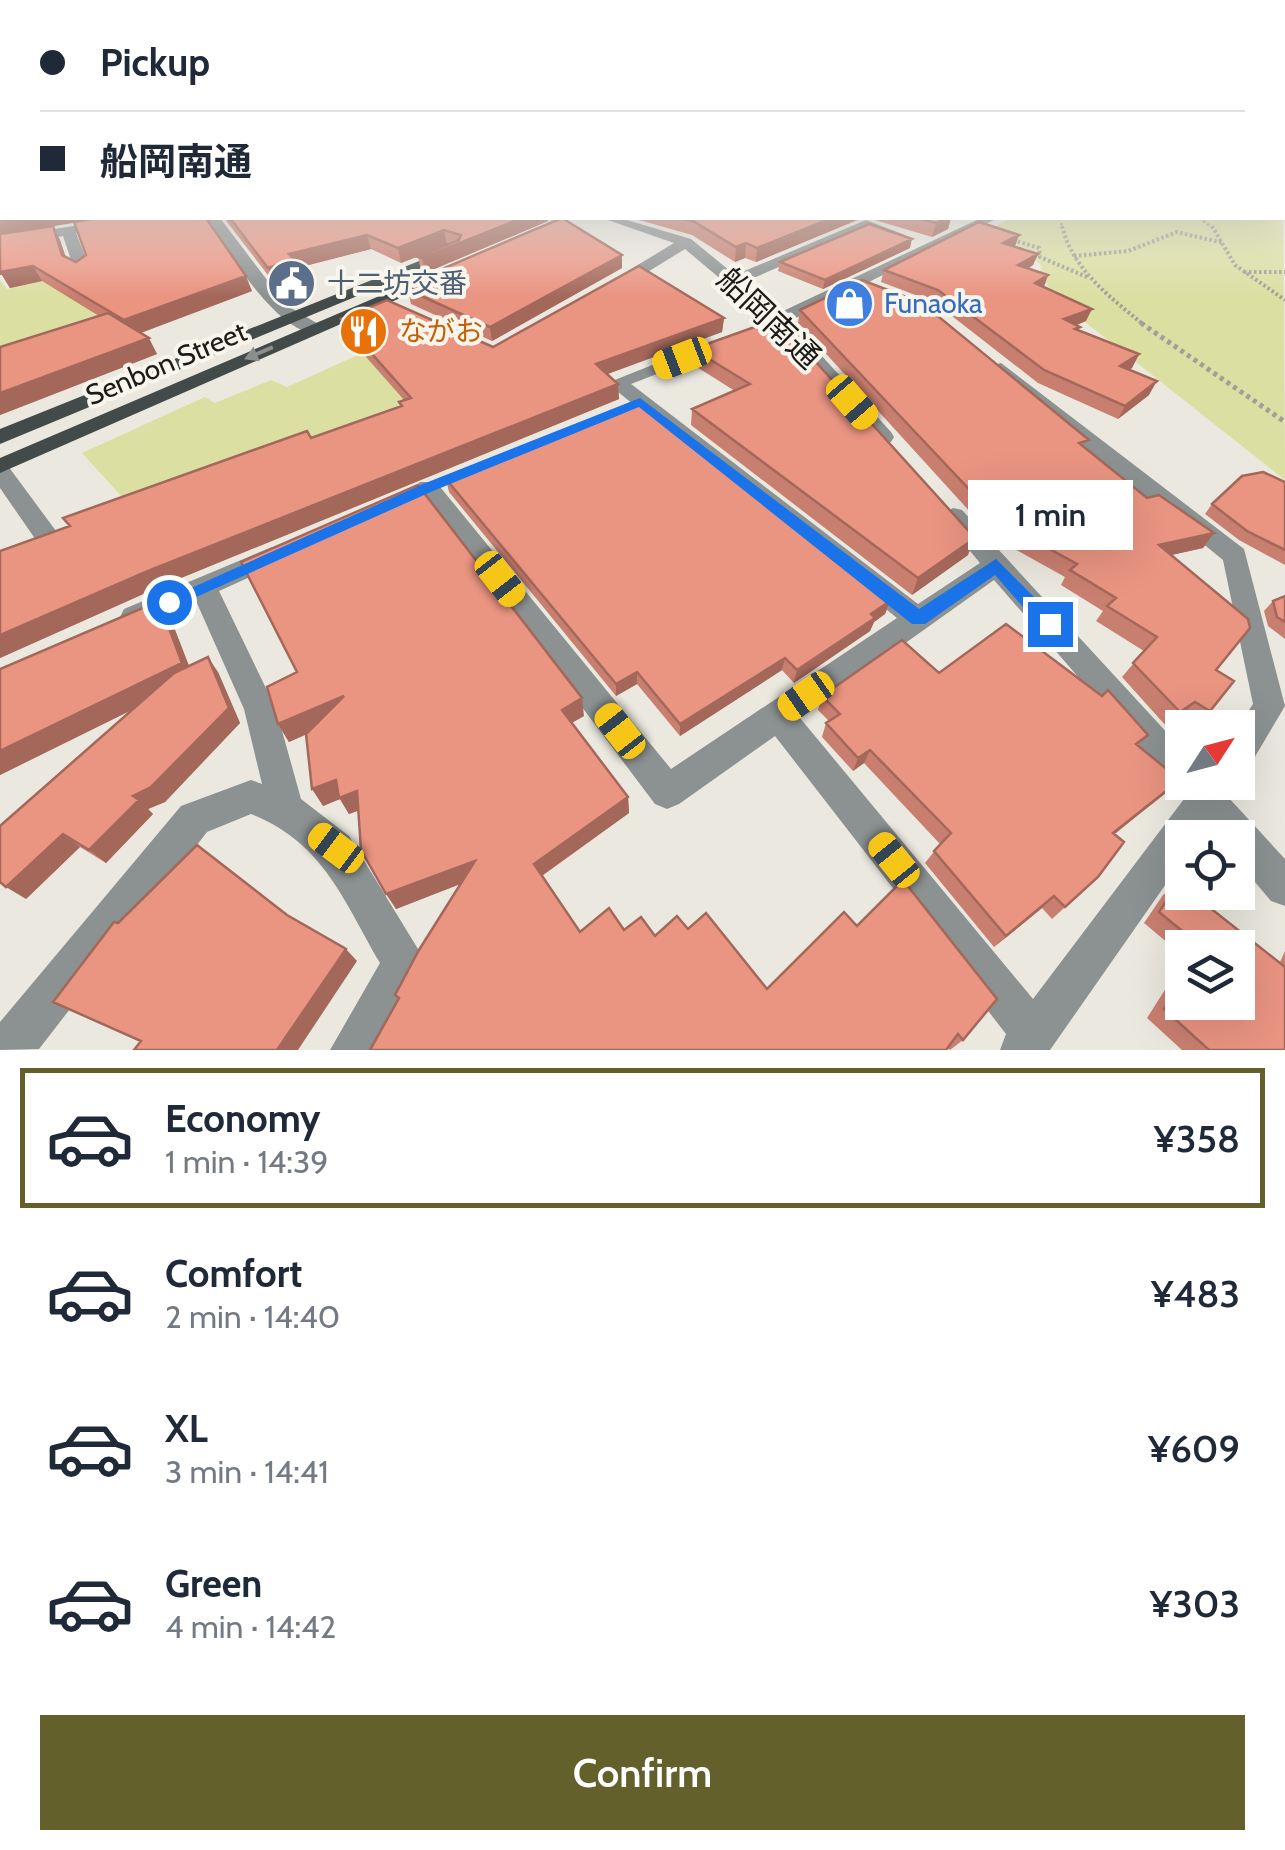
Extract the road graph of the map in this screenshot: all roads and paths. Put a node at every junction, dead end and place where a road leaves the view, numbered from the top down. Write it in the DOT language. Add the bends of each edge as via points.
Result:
graph roads {
  1 [pos="131,220"];
  2 [pos="213,220"];
  3 [pos="614,220"];
  4 [pos="986,220"];
  5 [pos="1060,220"];
  6 [pos="1201,220"];
  7 [pos="952,223"];
  8 [pos="971,227"];
  9 [pos="68,231"];
  10 [pos="0,242"];
  11 [pos="686,242"];
  12 [pos="1224,244"];
  13 [pos="932,246"];
  14 [pos="1074,256"];
  15 [pos="82,269"];
  16 [pos="1243,272"];
  17 [pos="1285,272"];
  18 [pos="1088,278"];
  19 [pos="734,281"];
  20 [pos="858,282"];
  21 [pos="892,296"];
  22 [pos="590,300"];
  23 [pos="1285,300"];
  24 [pos="291,317"];
  25 [pos="780,320"];
  26 [pos="314,329"];
  27 [pos="988,358"];
  28 [pos="640,402"];
  29 [pos="605,416"];
  30 [pos="1285,422"];
  31 [pos="0,437"];
  32 [pos="895,450"];
  33 [pos="0,469"];
  34 [pos="428,488"];
  35 [pos="933,493"];
  36 [pos="46,537"];
  37 [pos="290,548"];
  38 [pos="996,565"];
  39 [pos="203,586"];
  40 [pos="918,619"];
  41 [pos="102,632"];
  42 [pos="778,715"];
  43 [pos="1255,728"];
  44 [pos="1165,746"];
  45 [pos="1189,800"];
  46 [pos="1213,800"];
  47 [pos="286,810"];
  48 [pos="1285,888"];
  49 [pos="1028,1042"];
  50 [pos="22,1044"];
  51 [pos="352,1050"];
  1 -- 9 [label="street"];
  2 -- 24 [label="street"];
  3 -- 11 [label="street, 船岡南通"];
  4 -- 8 [label="street"];
  5 -- 14 [label="path"];
  6 -- 12 [label="path"];
  7 -- 8 [label="street"];
  8 -- 13 [label="street"];
  8 -- 18 [label="path" via="1039,248 1040,257"];
  9 -- 10 [label="street"];
  9 -- 15 [label="street"];
  11 -- 19 [label="street, 船岡南通"];
  11 -- 22 [label="street"];
  12 -- 14 [label="path" via="1177,232 1128,252"];
  12 -- 16 [label="path"];
  13 -- 19 [label="street" via="866,224"];
  13 -- 20 [label="street"];
  14 -- 18 [label="path"];
  16 -- 17 [label="path"];
  16 -- 23 [label="path"];
  18 -- 30 [label="path"];
  19 -- 25 [label="street, 船岡南通"];
  20 -- 21 [label="street"];
  20 -- 25 [label="street"];
  24 -- 26 [label="street"];
  24 -- 26 [label="main road, Senbon Street" via="483,248"];
  24 -- 31 [label="main road, Senbon Street"];
  25 -- 28 [label="street" via="618,383"];
  25 -- 32 [label="street, 船岡南通"];
  26 -- 33 [label="main road, Senbon Street, one-way"];
  27 -- 43 [label="street" via="1235,556 1269,706"];
  28 -- 29 [label="street"];
  28 -- 40 [label="street"];
  33 -- 36 [label="street"];
  34 -- 42 [label="street" via="667,792"];
  35 -- 38 [label="street"];
  37 -- 39 [label="street"];
  38 -- 40 [label="street"];
  38 -- 44 [label="street"];
  39 -- 41 [label="street"];
  39 -- 47 [label="street" via="260,709"];
  40 -- 42 [label="street"];
  42 -- 49 [label="street"];
  45 -- 49 [label="street"];
  46 -- 48 [label="street"];
  47 -- 50 [label="street" via="251,797 194,820"];
  47 -- 51 [label="street" via="336,848 403,964"];
}
